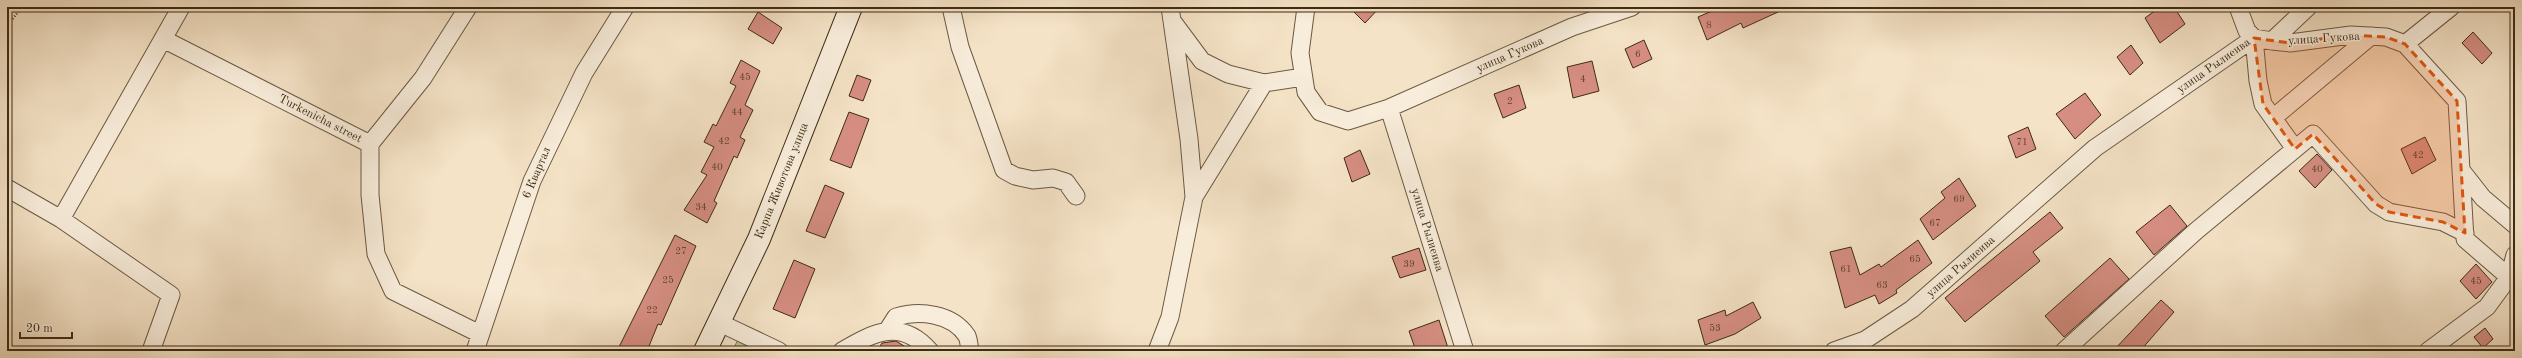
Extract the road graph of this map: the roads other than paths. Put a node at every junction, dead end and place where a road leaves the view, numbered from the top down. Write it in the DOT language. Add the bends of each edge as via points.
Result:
graph roads {
  1 [pos="181,7"];
  2 [pos="468,7"];
  3 [pos="625,7"];
  4 [pos="851,7"];
  5 [pos="951,7"];
  6 [pos="1306,7"];
  7 [pos="1632,7"];
  8 [pos="2238,7"];
  9 [pos="2308,7"];
  10 [pos="2450,7"];
  11 [pos="1171,14"];
  12 [pos="2371,36"];
  13 [pos="2254,38"];
  14 [pos="163,39"];
  15 [pos="2272,42"];
  16 [pos="2405,44"];
  17 [pos="1304,77"];
  18 [pos="1264,83"];
  19 [pos="1389,108"];
  20 [pos="2273,118"];
  21 [pos="370,144"];
  22 [pos="2295,148"];
  23 [pos="2461,170"];
  24 [pos="7,188"];
  25 [pos="1076,196"];
  26 [pos="1194,197"];
  27 [pos="61,219"];
  28 [pos="2515,225"];
  29 [pos="2465,233"];
  30 [pos="2515,255"];
  31 [pos="2509,277"];
  32 [pos="720,323"];
  33 [pos="887,331"];
  34 [pos="480,334"];
  35 [pos="152,351"];
  36 [pos="475,351"];
  37 [pos="705,351"];
  38 [pos="779,351"];
  39 [pos="842,351"];
  40 [pos="930,351"];
  41 [pos="970,351"];
  42 [pos="1157,351"];
  43 [pos="1465,351"];
  44 [pos="1834,351"];
  45 [pos="2064,351"];
  46 [pos="2428,351"];
  1 -- 14 [label="street"];
  2 -- 21 [label="street, Turkenicha street" via="423,78"];
  3 -- 34 [label="street, 6 Квартал" via="584,73 532,181"];
  4 -- 32 [label="main road, Карпа Животова улица" via="759,240"];
  5 -- 25 [label="street" via="960,47 1004,170 1033,180 1053,178 1066,182"];
  6 -- 17 [label="street, улица Гукова" via="1300,53"];
  7 -- 19 [label="street, улица Гукова" via="1572,27"];
  8 -- 13 [label="street" via="2247,31"];
  9 -- 15 [label="street"];
  10 -- 16 [label="street"];
  11 -- 18 [label="street" via="1202,62 1228,74"];
  11 -- 26 [label="street" via="1189,138"];
  12 -- 15 [label="street, улица Гукова" via="2351,35 2290,43"];
  12 -- 16 [label="street, улица Гукова" via="2386,37"];
  12 -- 20 [label="street"];
  13 -- 15 [label="street, улица Гукова"];
  13 -- 20 [label="street, улица Рылиеива" via="2263,104"];
  13 -- 44 [label="street, улица Рылиеива" via="2095,148 1912,310 1865,340"];
  14 -- 21 [label="street, Turkenicha street"];
  14 -- 27 [label="street"];
  16 -- 23 [label="street" via="2457,101"];
  17 -- 18 [label="street"];
  17 -- 19 [label="street, улица Гукова" via="1306,92 1320,112 1348,121"];
  18 -- 26 [label="street"];
  19 -- 43 [label="street, улица Рылиеива"];
  20 -- 22 [label="street, улица Рылиеива"];
  21 -- 34 [label="street" via="370,195 376,254 393,291"];
  22 -- 29 [label="street" via="2313,134 2376,204 2389,212 2443,222"];
  22 -- 45 [label="street" via="2196,231"];
  23 -- 28 [label="street" via="2483,198"];
  23 -- 29 [label="street"];
  24 -- 27 [label="street"];
  26 -- 42 [label="street" via="1170,317"];
  27 -- 35 [label="street" via="171,295"];
  29 -- 31 [label="street" via="2465,239"];
  30 -- 31 [label="street"];
  31 -- 46 [label="street" via="2487,307"];
  32 -- 37 [label="main road, Карпа Животова улица"];
  32 -- 38 [label="street"];
  33 -- 39 [label="street" via="870,334"];
  33 -- 40 [label="street" via="896,330 922,341"];
  33 -- 41 [label="street" via="896,317 912,312 934,315 954,323 967,337"];
  34 -- 36 [label="street, 6 Квартал"];
}
